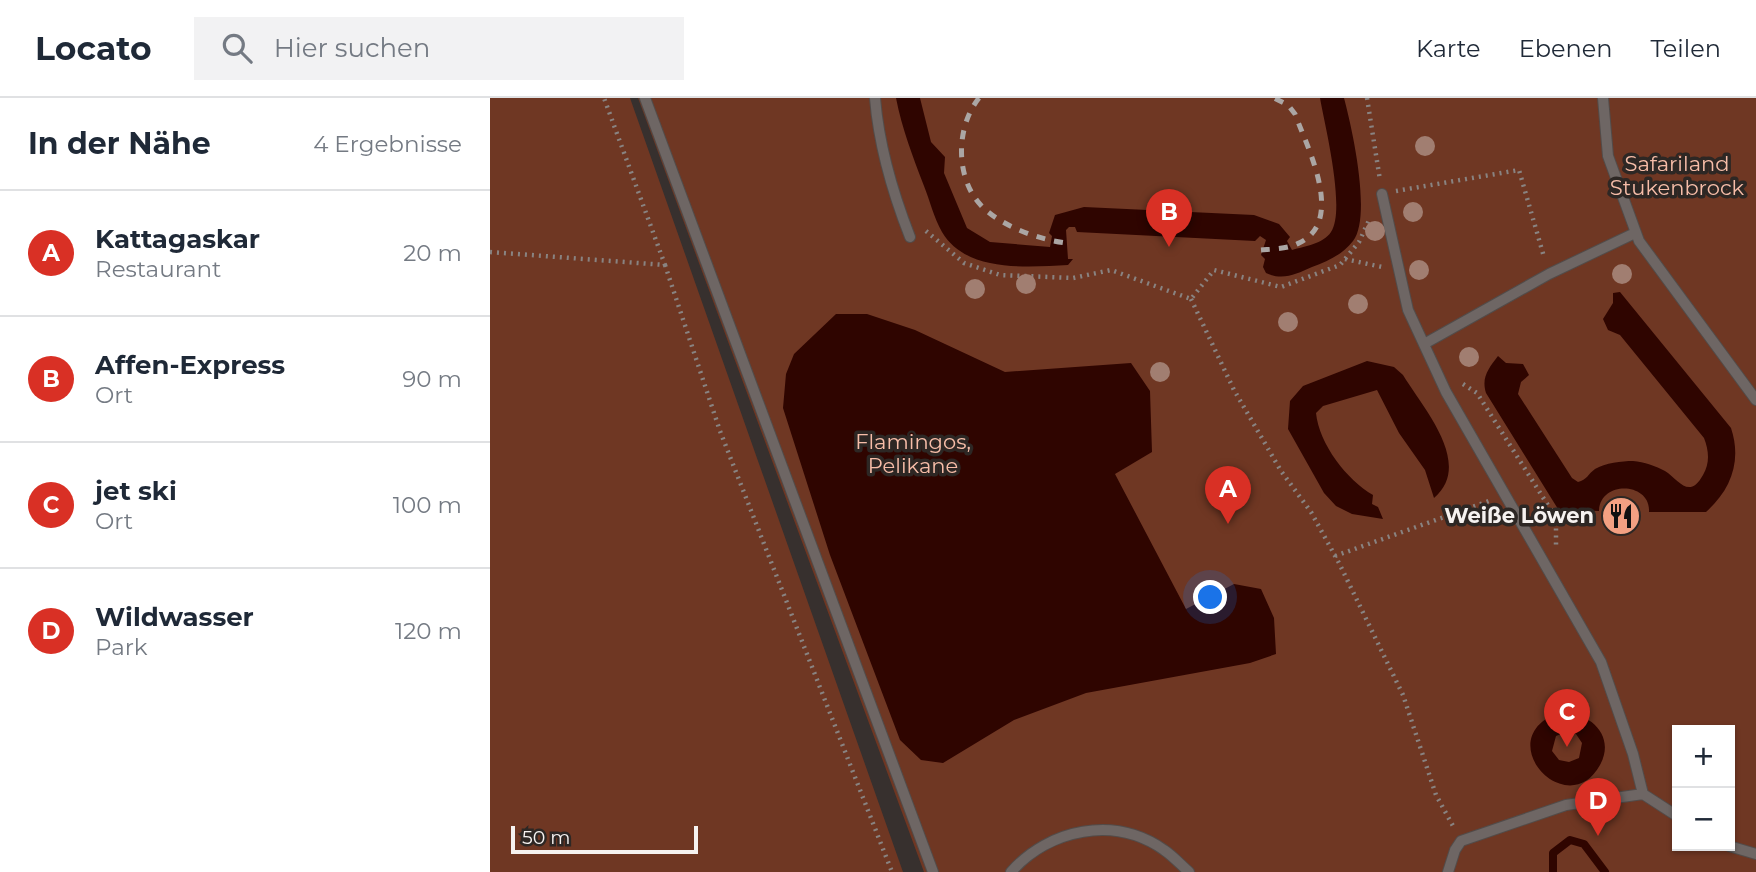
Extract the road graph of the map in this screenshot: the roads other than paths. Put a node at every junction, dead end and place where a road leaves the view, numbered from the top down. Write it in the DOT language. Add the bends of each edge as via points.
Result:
graph roads {
  1 [pos="645,98"];
  2 [pos="875,98"];
  3 [pos="1603,98"];
  4 [pos="1382,194"];
  5 [pos="1636,233"];
  6 [pos="910,237"];
  7 [pos="1424,344"];
  8 [pos="1756,400"];
  9 [pos="1643,794"];
  10 [pos="1672,813"];
  11 [pos="1735,848"];
  12 [pos="1756,854"];
  13 [pos="933,872"];
  14 [pos="1011,872"];
  15 [pos="1189,872"];
  16 [pos="1448,872"];
  1 -- 13 [label="lane"];
  2 -- 6 [label="lane" via="890,187"];
  3 -- 5 [label="lane" via="1608,156"];
  4 -- 7 [label="lane" via="1408,310"];
  5 -- 7 [label="lane" via="1549,274"];
  5 -- 8 [label="lane"];
  7 -- 9 [label="lane" via="1446,392 1601,662"];
  9 -- 10 [label="lane"];
  9 -- 16 [label="lane" via="1566,805 1461,841"];
  11 -- 12 [label="lane"];
  14 -- 15 [label="lane" via="1028,852 1094,828 1126,834 1163,849"];
}
